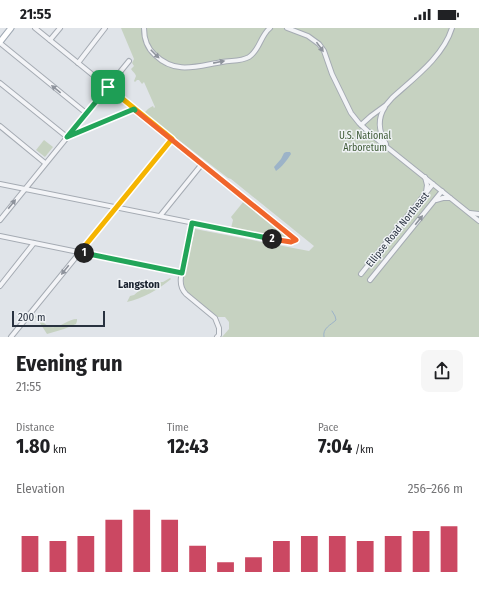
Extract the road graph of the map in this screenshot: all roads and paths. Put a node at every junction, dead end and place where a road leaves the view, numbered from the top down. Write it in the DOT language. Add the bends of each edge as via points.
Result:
graph roads {
  1 [pos="12,28"];
  2 [pos="35,28"];
  3 [pos="60,28"];
  4 [pos="106,28"];
  5 [pos="144,28"];
  6 [pos="270,28"];
  7 [pos="287,28"];
  8 [pos="452,28"];
  9 [pos="50,40"];
  10 [pos="0,43"];
  11 [pos="129,61"];
  12 [pos="78,63"];
  13 [pos="0,83"];
  14 [pos="108,87"];
  15 [pos="386,105"];
  16 [pos="134,109"];
  17 [pos="86,113"];
  18 [pos="361,125"];
  19 [pos="0,126"];
  20 [pos="67,137"];
  21 [pos="172,139"];
  22 [pos="388,148"];
  23 [pos="46,163"];
  24 [pos="202,164"];
  25 [pos="425,177"];
  26 [pos="0,184"];
  27 [pos="434,184"];
  28 [pos="25,189"];
  29 [pos="442,191"];
  30 [pos="425,194"];
  31 [pos="451,199"];
  32 [pos="434,202"];
  33 [pos="116,207"];
  34 [pos="469,214"];
  35 [pos="479,214"];
  36 [pos="160,216"];
  37 [pos="0,220"];
  38 [pos="479,221"];
  39 [pos="192,223"];
  40 [pos="0,236"];
  41 [pos="34,243"];
  42 [pos="80,252"];
  43 [pos="182,273"];
  44 [pos="360,274"];
  45 [pos="370,280"];
  46 [pos="0,286"];
  47 [pos="218,336"];
  48 [pos="11,337"];
  1 -- 10 [label="main road"];
  2 -- 9 [label="street"];
  3 -- 9 [label="street"];
  4 -- 12 [label="street"];
  5 -- 6 [label="street, one-way" via="146,43 154,54 175,67 184,68 246,59 257,50"];
  7 -- 18 [label="street, one-way" via="308,36 319,44 349,110"];
  8 -- 15 [label="street" via="438,55"];
  9 -- 12 [label="street"];
  17 -- 10 [label="street, one-way"];
  11 -- 14 [label="street"];
  12 -- 14 [label="street"];
  13 -- 20 [label="street"];
  14 -- 16 [label="street"];
  14 -- 17 [label="street"];
  15 -- 18 [label="street"];
  15 -- 22 [label="street" via="380,124"];
  16 -- 20 [label="street"];
  16 -- 21 [label="street"];
  17 -- 20 [label="street"];
  18 -- 22 [label="street"];
  19 -- 23 [label="street"];
  20 -- 23 [label="street"];
  21 -- 24 [label="street"];
  21 -- 33 [label="street"];
  22 -- 25 [label="street"];
  23 -- 28 [label="street"];
  24 -- 36 [label="street"];
  24 -- 39 [label="street" via="296,240 288,242"];
  25 -- 27 [label="street"];
  25 -- 30 [label="street"];
  26 -- 28 [label="street"];
  27 -- 29 [label="street"];
  27 -- 30 [label="street, Ellipse Road Northeast"];
  28 -- 33 [label="street"];
  37 -- 28 [label="street, one-way"];
  29 -- 31 [label="street"];
  29 -- 32 [label="street"];
  30 -- 44 [label="street, Ellipse Road Northeast"];
  31 -- 32 [label="street" via="443,198"];
  31 -- 34 [label="street"];
  45 -- 32 [label="street, one-way"];
  33 -- 36 [label="street"];
  33 -- 42 [label="street"];
  34 -- 35 [label="street"];
  34 -- 38 [label="street"];
  36 -- 39 [label="street"];
  39 -- 43 [label="street"];
  40 -- 41 [label="street"];
  41 -- 42 [label="street"];
  41 -- 46 [label="street"];
  42 -- 43 [label="street"];
  42 -- 48 [label="street, one-way"];
  43 -- 47 [label="street" via="180,284 184,292 215,318 219,328"];
}
